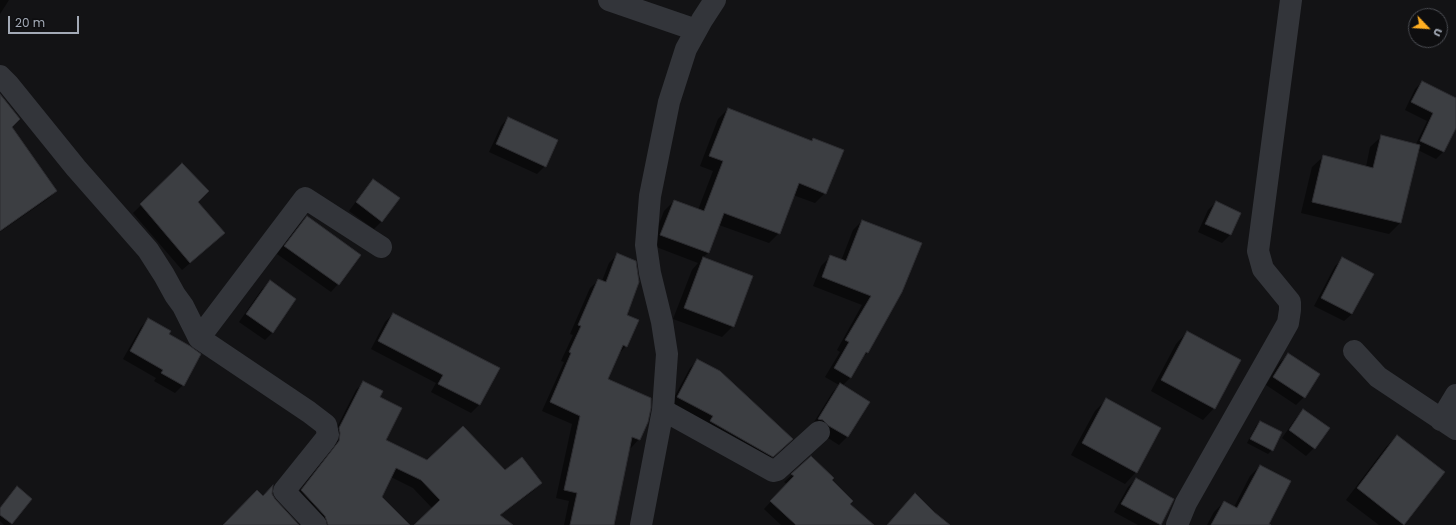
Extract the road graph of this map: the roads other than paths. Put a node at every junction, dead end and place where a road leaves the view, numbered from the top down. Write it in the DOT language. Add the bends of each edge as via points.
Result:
graph roads {
  1 [pos="609,0"];
  2 [pos="715,0"];
  3 [pos="1291,0"];
  4 [pos="696,30"];
  5 [pos="0,76"];
  6 [pos="381,247"];
  7 [pos="198,338"];
  8 [pos="1354,350"];
  9 [pos="1456,395"];
  10 [pos="663,410"];
  11 [pos="1449,424"];
  12 [pos="819,432"];
  13 [pos="316,525"];
  14 [pos="641,525"];
  15 [pos="1177,525"];
  1 -- 4 [label="street"];
  2 -- 4 [label="street"];
  3 -- 15 [label="street" via="1258,251 1264,269 1290,302 1288,323 1186,504"];
  4 -- 10 [label="street" via="686,49 669,102 650,196 646,245 667,354"];
  5 -- 7 [label="street" via="148,250 183,306"];
  6 -- 7 [label="street" via="305,198"];
  7 -- 13 [label="street" via="326,425 328,435 325,440 284,491"];
  8 -- 11 [label="street" via="1378,377"];
  9 -- 11 [label="street"];
  10 -- 12 [label="street" via="773,471"];
  10 -- 14 [label="street"];
}
